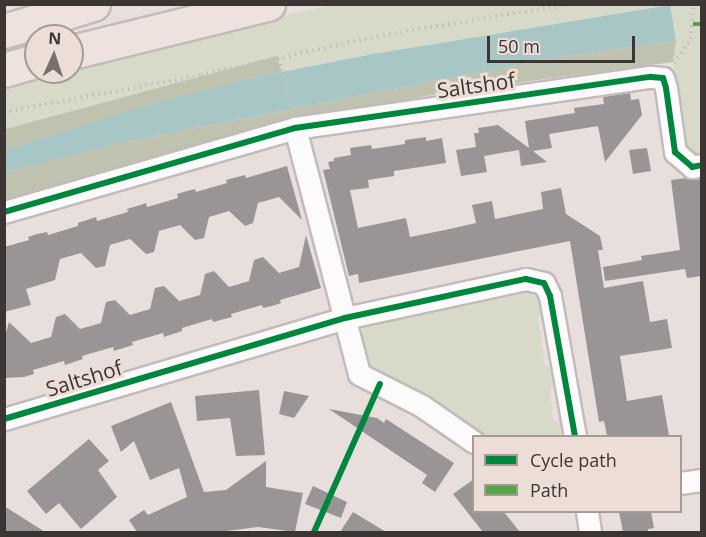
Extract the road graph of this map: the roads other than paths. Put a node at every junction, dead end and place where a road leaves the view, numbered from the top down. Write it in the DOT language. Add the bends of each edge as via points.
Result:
graph roads {
  1 [pos="93,4"];
  2 [pos="268,4"];
  3 [pos="4,31"];
  4 [pos="84,49"];
  5 [pos="24,64"];
  6 [pos="4,70"];
  7 [pos="295,128"];
  8 [pos="702,165"];
  9 [pos="4,212"];
  10 [pos="345,318"];
  11 [pos="4,419"];
  12 [pos="575,435"];
  13 [pos="472,441"];
  14 [pos="702,480"];
  15 [pos="682,483"];
  16 [pos="587,513"];
  17 [pos="590,532"];
  1 -- 3 [label="highway"];
  2 -- 4 [label="highway"];
  5 -- 6 [label="highway"];
  7 -- 8 [label="street, Saltshof" via="663,78 675,152 692,167"];
  7 -- 9 [label="street, Saltshof"];
  7 -- 10 [label="street"];
  10 -- 11 [label="street, Saltshof"];
  10 -- 12 [label="street, Saltshof" via="526,279 544,283 550,296"];
  10 -- 13 [label="street" via="359,374 422,406"];
  14 -- 15 [label="street"];
  16 -- 17 [label="street"];
}
